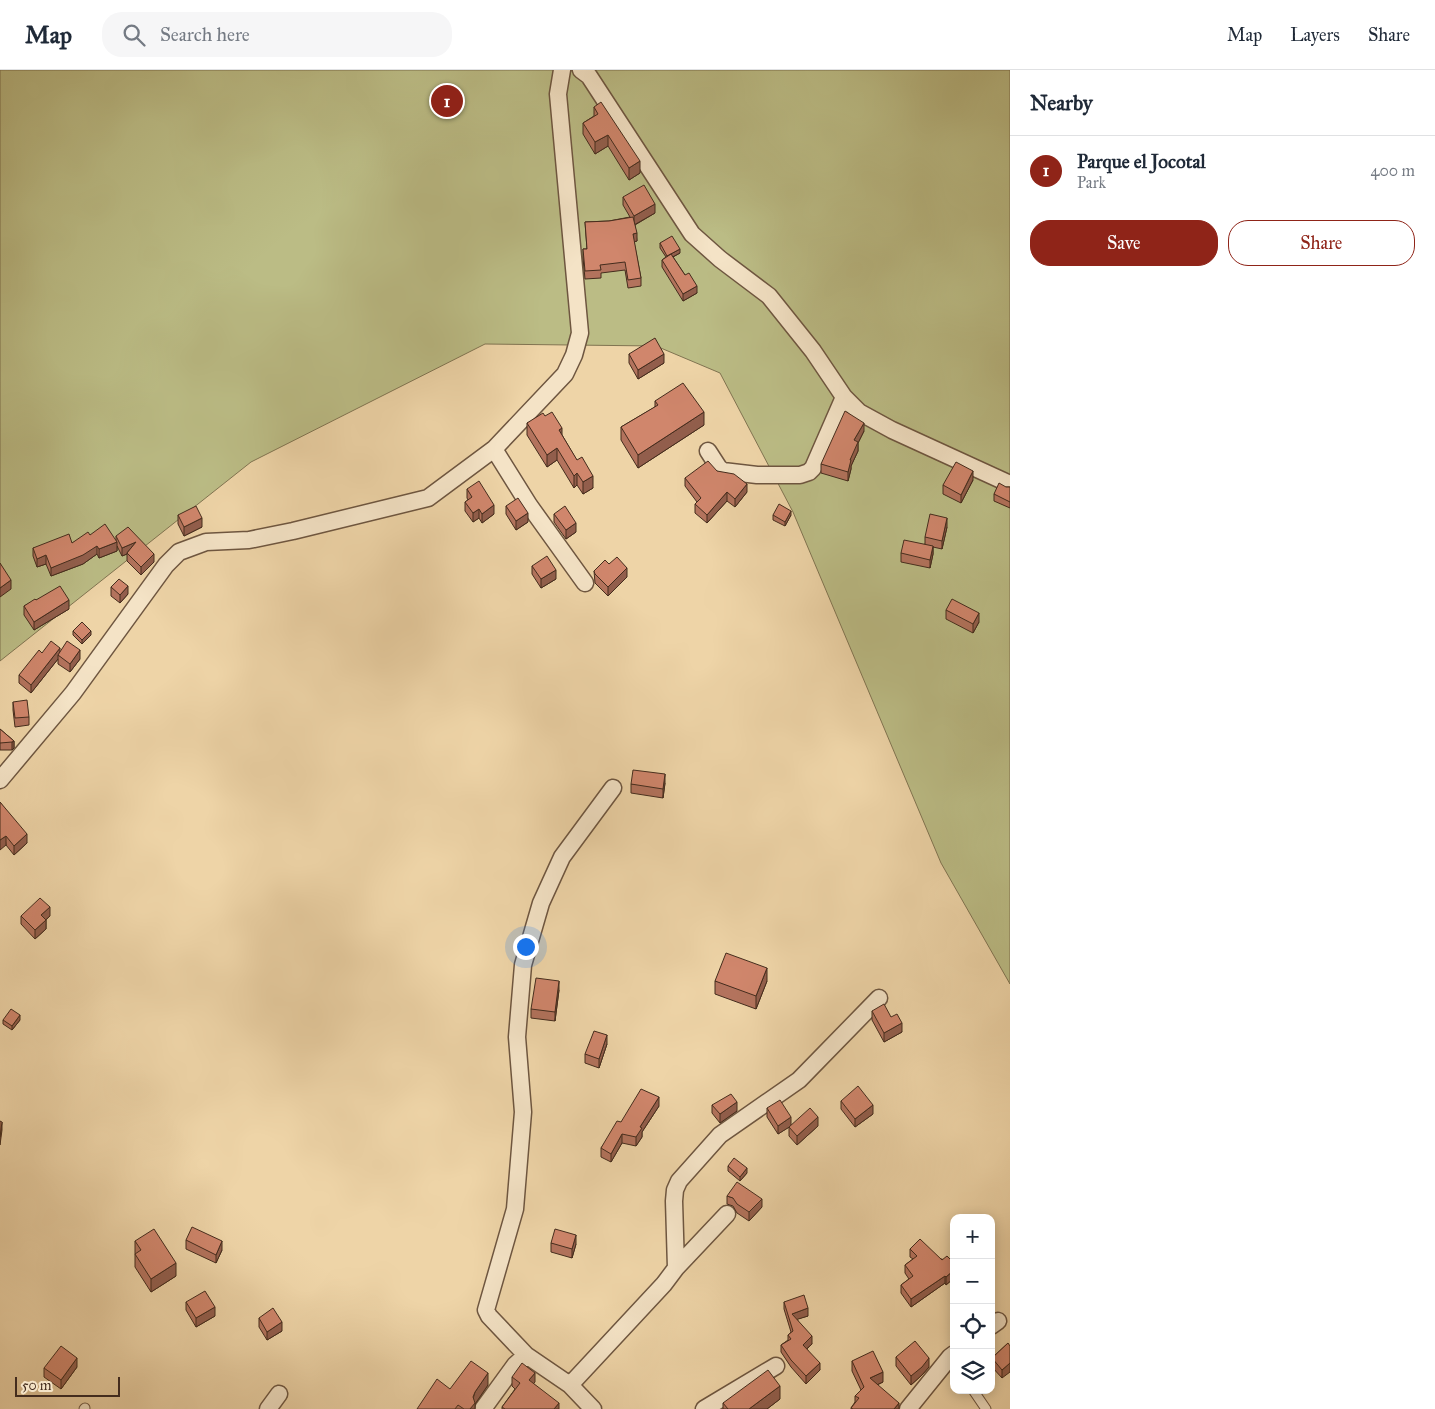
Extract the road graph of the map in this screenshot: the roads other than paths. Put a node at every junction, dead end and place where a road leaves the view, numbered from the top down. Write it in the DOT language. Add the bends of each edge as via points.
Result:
graph roads {
  1 [pos="562,70"];
  2 [pos="581,70"];
  3 [pos="844,397"];
  4 [pos="494,449"];
  5 [pos="708,451"];
  6 [pos="1010,484"];
  7 [pos="585,583"];
  8 [pos="0,780"];
  9 [pos="613,788"];
  10 [pos="879,998"];
  11 [pos="727,1214"];
  12 [pos="676,1268"];
  13 [pos="526,1355"];
  14 [pos="950,1360"];
  15 [pos="776,1366"];
  16 [pos="570,1385"];
  17 [pos="279,1394"];
  18 [pos="976,1394"];
  19 [pos="268,1409"];
  20 [pos="483,1409"];
  21 [pos="593,1409"];
  22 [pos="704,1409"];
  23 [pos="908,1409"];
  24 [pos="986,1409"];
  1 -- 4 [label="street" via="558,94 580,333 565,374"];
  2 -- 3 [label="street" via="589,76 692,234 769,296 813,351"];
  3 -- 5 [label="street" via="813,468 800,476 723,471"];
  3 -- 6 [label="street" via="859,412 892,430"];
  4 -- 7 [label="street" via="529,505"];
  4 -- 8 [label="street" via="428,498 249,540 206,542 179,552 166,565 74,694"];
  9 -- 13 [label="street" via="562,857 541,903 523,965 517,1037 523,1112 515,1209 486,1310"];
  10 -- 12 [label="street" via="799,1080 720,1135 679,1181 674,1201"];
  11 -- 12 [label="street"];
  12 -- 16 [label="street"];
  13 -- 16 [label="street"];
  13 -- 20 [label="street" via="515,1364"];
  14 -- 23 [label="street"];
  15 -- 22 [label="street"];
  16 -- 21 [label="street"];
  17 -- 19 [label="street"];
  18 -- 24 [label="lane"];
}
